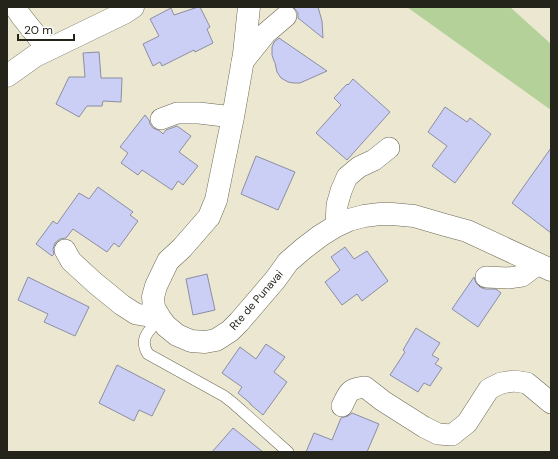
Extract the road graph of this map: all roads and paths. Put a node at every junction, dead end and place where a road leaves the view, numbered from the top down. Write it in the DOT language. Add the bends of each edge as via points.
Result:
graph roads {
  1 [pos="15,7"];
  2 [pos="133,7"];
  3 [pos="249,7"];
  4 [pos="286,16"];
  5 [pos="48,50"];
  6 [pos="242,63"];
  7 [pos="7,76"];
  8 [pos="233,117"];
  9 [pos="161,119"];
  10 [pos="389,148"];
  11 [pos="336,226"];
  12 [pos="65,250"];
  13 [pos="544,267"];
  14 [pos="486,277"];
  15 [pos="160,318"];
  16 [pos="551,403"];
  17 [pos="342,406"];
  18 [pos="288,452"];
  1 -- 5 [label="street"];
  2 -- 5 [label="main road"];
  3 -- 6 [label="main road, Rte de Punavai"];
  4 -- 6 [label="street" via="266,33"];
  5 -- 7 [label="main road"];
  6 -- 8 [label="main road, Rte de Punavai"];
  8 -- 9 [label="street" via="177,113"];
  8 -- 15 [label="main road, Rte de Punavai" via="216,200 209,217 168,261 156,286 154,308"];
  10 -- 11 [label="street" via="347,177 337,205"];
  11 -- 13 [label="main road, Rte de Punavai" via="364,216 414,216 467,231"];
  11 -- 15 [label="main road, Rte de Punavai" via="288,262 239,322 216,340 195,342 185,339 166,326"];
  12 -- 15 [label="street" via="71,261 122,305 136,314"];
  13 -- 14 [label="street" via="522,276"];
  15 -- 18 [label="lane" via="145,336 145,349 148,354 224,396"];
  16 -- 17 [label="street" via="527,383 501,383 489,389 467,423 452,435 438,434 424,427 365,387 354,388 348,393"];
}
